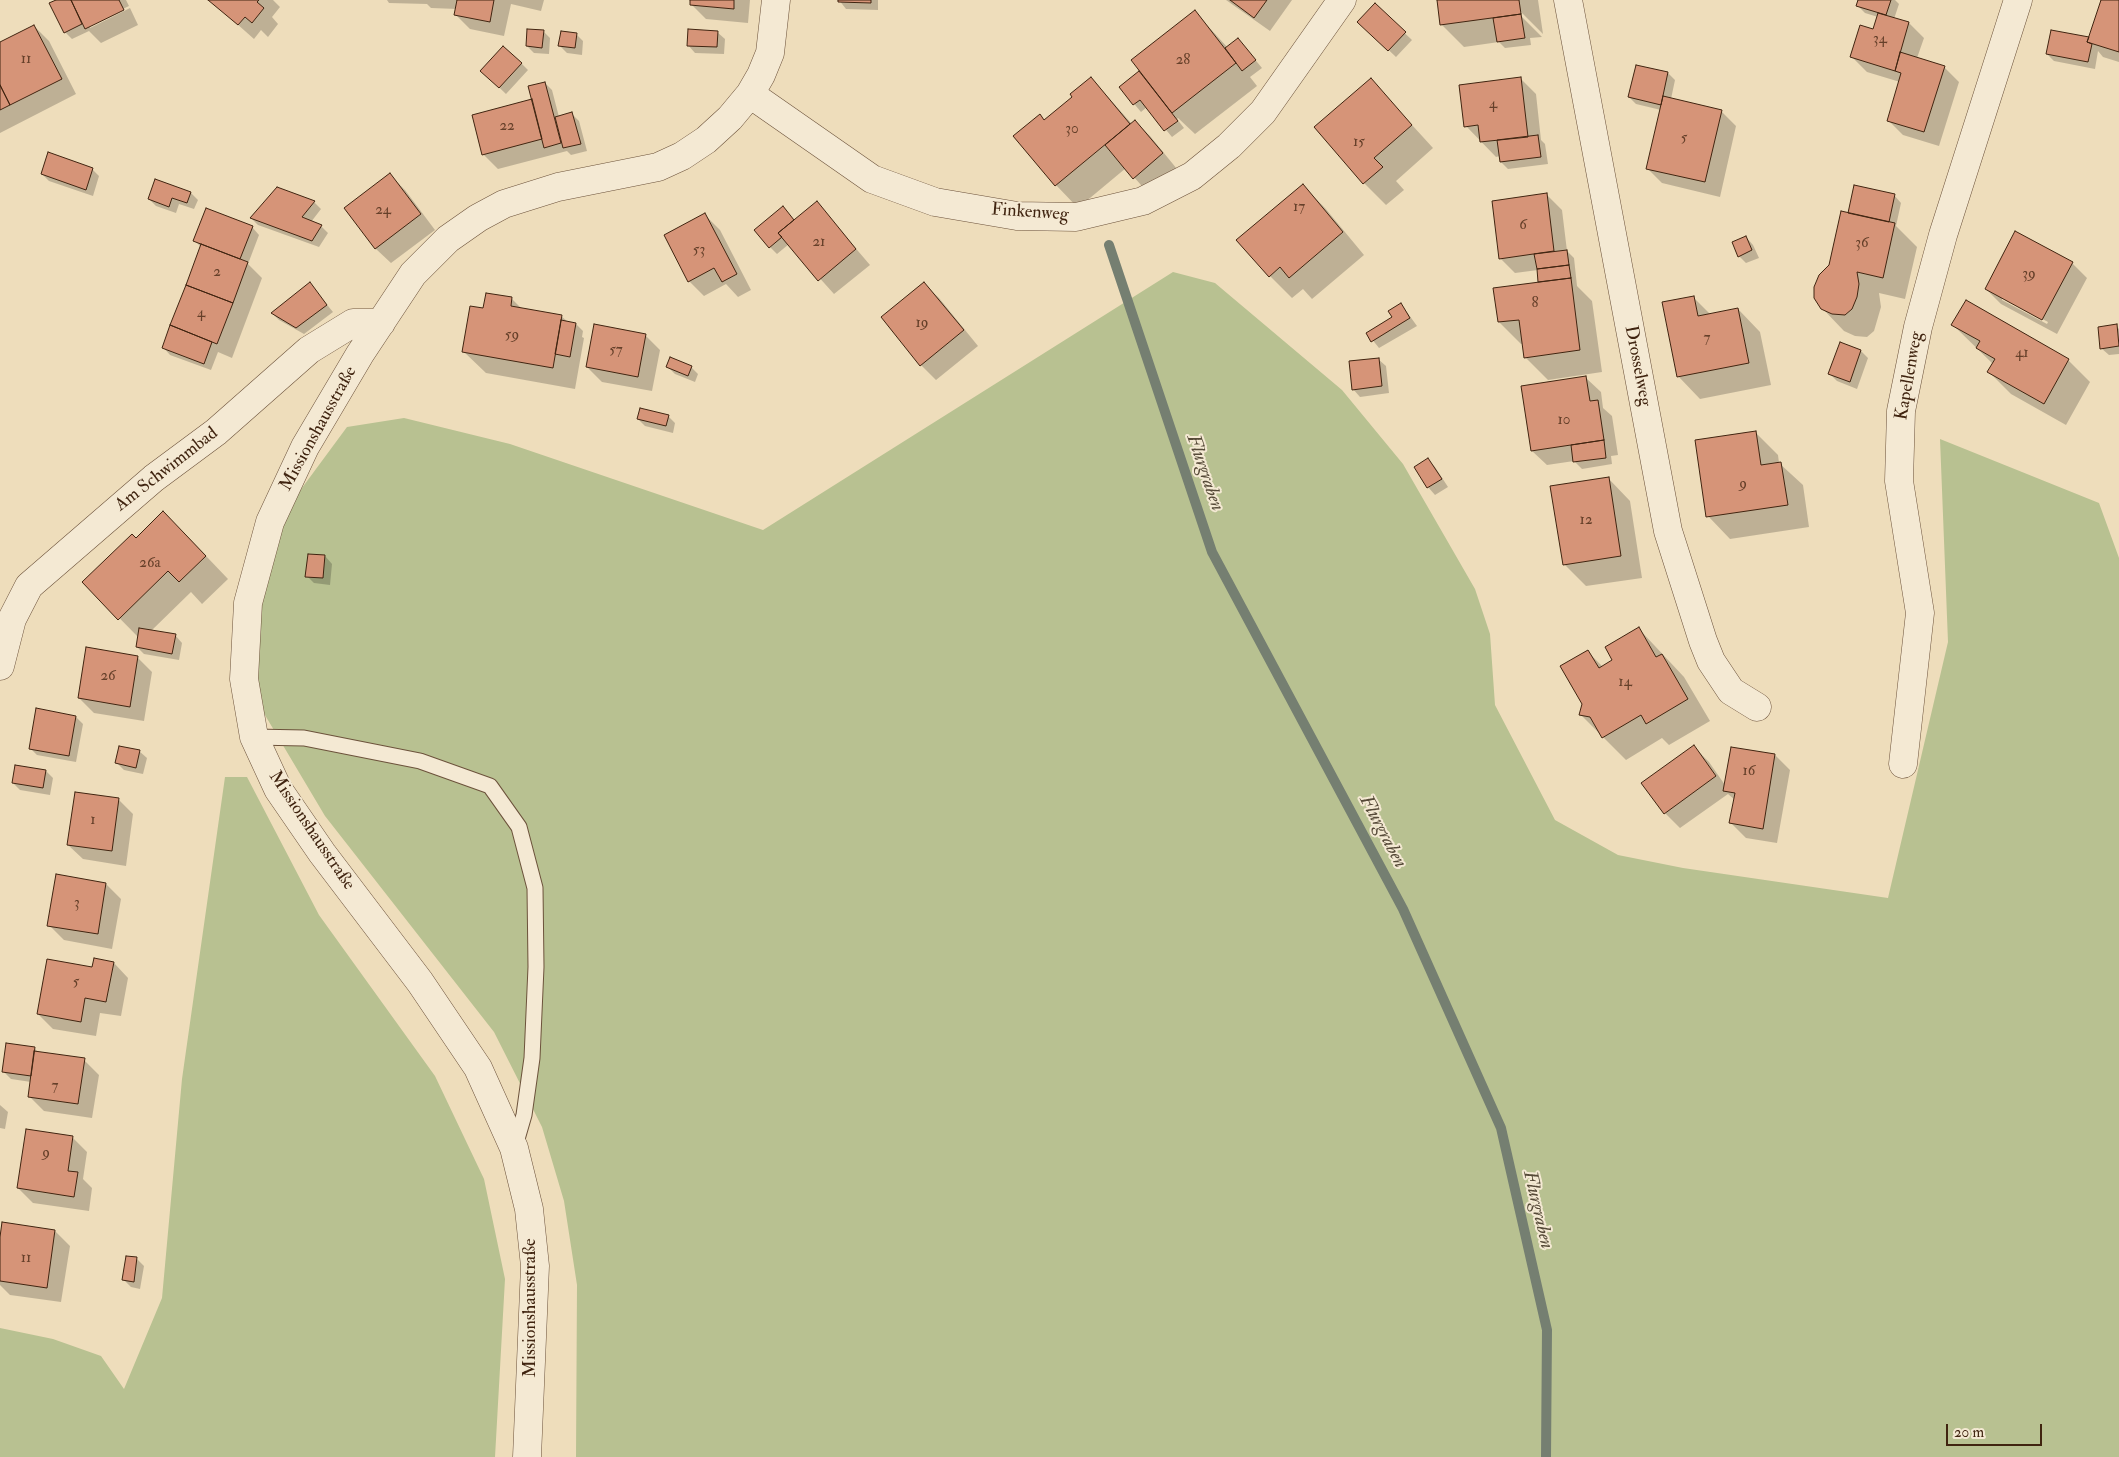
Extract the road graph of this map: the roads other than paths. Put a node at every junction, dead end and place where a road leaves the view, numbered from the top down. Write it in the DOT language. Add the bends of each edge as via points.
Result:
graph roads {
  1 [pos="776,0"];
  2 [pos="1342,0"];
  3 [pos="1568,0"];
  4 [pos="2018,0"];
  5 [pos="750,94"];
  6 [pos="381,323"];
  7 [pos="0,666"];
  8 [pos="1757,707"];
  9 [pos="254,737"];
  10 [pos="1903,764"];
  11 [pos="514,1148"];
  12 [pos="528,1457"];
  1 -- 5 [label="street, Missionshausstraße" via="770,53"];
  2 -- 5 [label="street, Finkenweg" via="1263,112 1229,146 1192,176 1143,201 1076,217 1017,216 934,202 872,179"];
  3 -- 8 [label="street, Drosselweg" via="1668,532 1702,641 1712,661 1731,691"];
  4 -- 10 [label="street, Kapellenweg" via="1943,235 1918,327 1902,411 1899,481 1920,613"];
  5 -- 6 [label="street, Missionshausstraße" via="706,140 658,167 528,195 478,218 448,239 414,274"];
  6 -- 7 [label="street, Am Schwimmbad" via="353,323 309,350 216,432 154,478 29,586 12,619"];
  6 -- 9 [label="street, Missionshausstraße" via="305,447 270,522 248,603 244,679"];
  9 -- 11 [label="street, Missionshausstraße" via="284,797 322,853 420,982 478,1068"];
  9 -- 11 [label="lane" via="304,738 420,761 490,786 519,826 535,888 536,966 531,1068 524,1115"];
  11 -- 12 [label="street, Missionshausstraße" via="529,1209 535,1266"];
}
